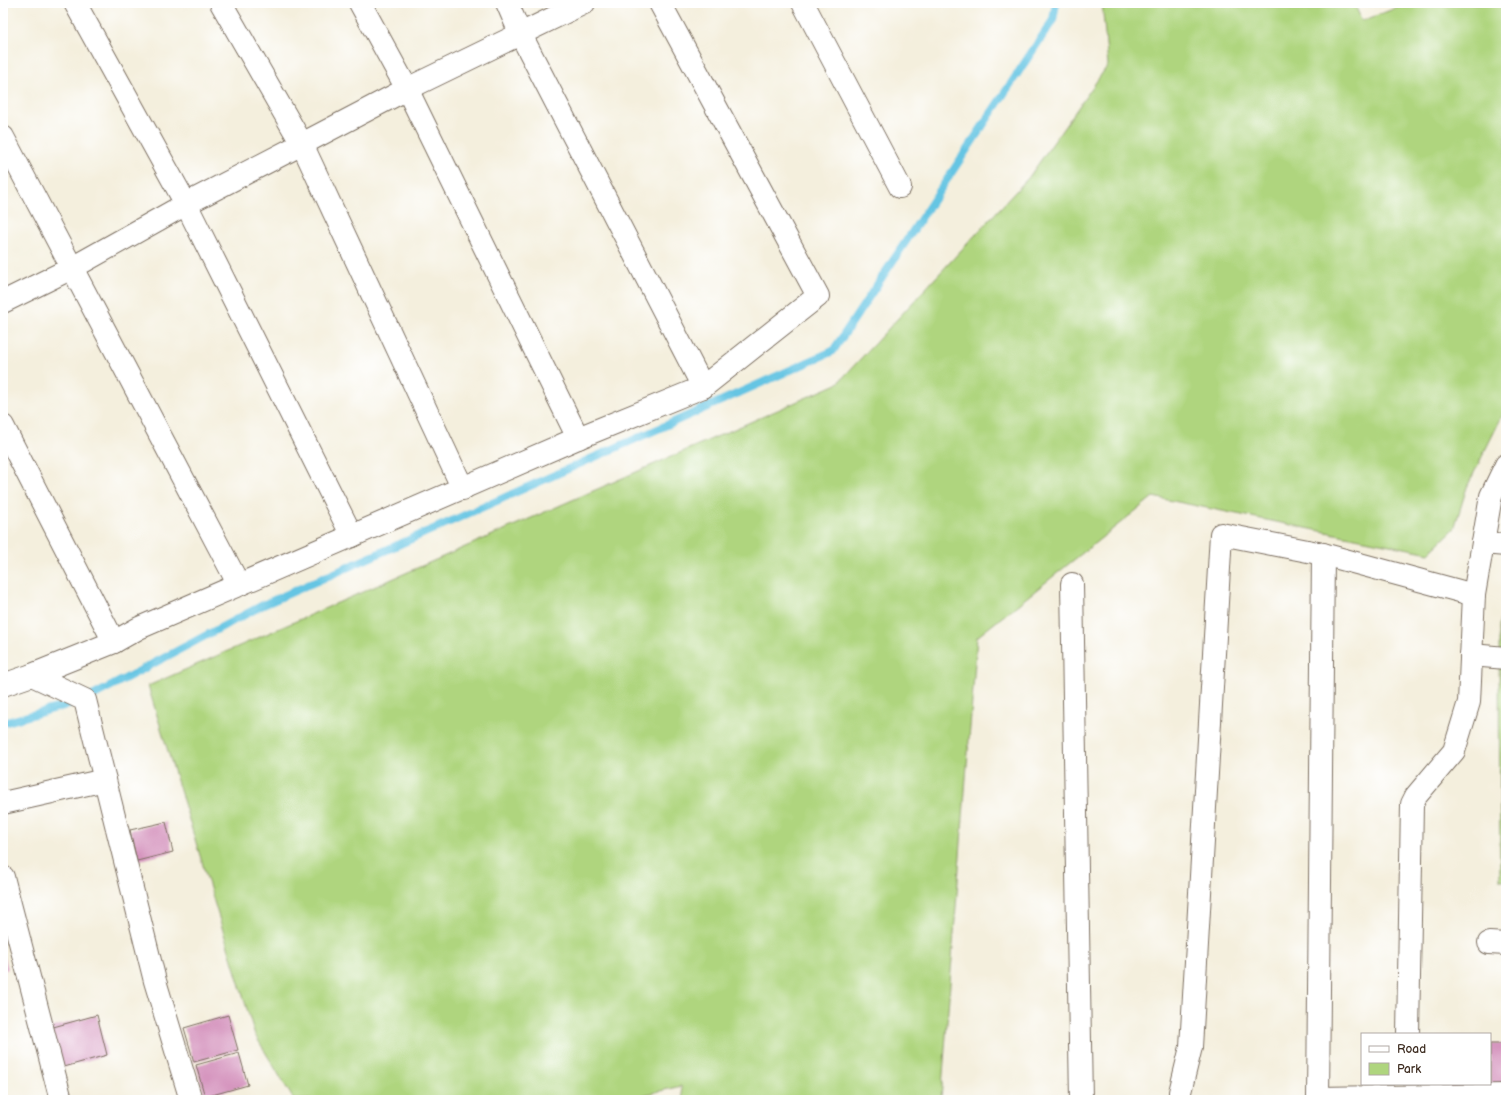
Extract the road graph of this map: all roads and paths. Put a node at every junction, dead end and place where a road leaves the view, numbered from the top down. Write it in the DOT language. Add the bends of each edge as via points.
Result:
graph roads {
  1 [pos="75,3"];
  2 [pos="221,3"];
  3 [pos="360,3"];
  4 [pos="507,3"];
  5 [pos="584,3"];
  6 [pos="660,3"];
  7 [pos="803,3"];
  8 [pos="520,34"];
  9 [pos="407,89"];
  10 [pos="3,137"];
  11 [pos="302,144"];
  12 [pos="900,187"];
  13 [pos="186,204"];
  14 [pos="72,268"];
  15 [pos="3,302"];
  16 [pos="703,387"];
  17 [pos="3,426"];
  18 [pos="578,438"];
  19 [pos="1506,465"];
  20 [pos="463,489"];
  21 [pos="352,536"];
  22 [pos="1483,543"];
  23 [pos="1506,545"];
  24 [pos="1323,554"];
  25 [pos="1072,584"];
  26 [pos="239,585"];
  27 [pos="1474,595"];
  28 [pos="114,642"];
  29 [pos="1471,655"];
  30 [pos="1506,658"];
  31 [pos="32,675"];
  32 [pos="6,679"];
  33 [pos="105,780"];
  34 [pos="3,803"];
  35 [pos="3,877"];
  36 [pos="1408,1033"];
  37 [pos="1411,1090"];
  38 [pos="1506,1095"];
  39 [pos="1318,1099"];
  40 [pos="61,1100"];
  41 [pos="191,1100"];
  42 [pos="1081,1100"];
  43 [pos="1180,1100"];
  1 -- 13 [label="street"];
  2 -- 11 [label="street"];
  3 -- 9 [label="street"];
  4 -- 8 [label="street"];
  5 -- 8 [label="street"];
  6 -- 16 [label="street" via="818,296"];
  7 -- 12 [label="street"];
  8 -- 9 [label="street"];
  8 -- 16 [label="street"];
  9 -- 11 [label="street"];
  9 -- 18 [label="street"];
  10 -- 14 [label="street"];
  11 -- 13 [label="street"];
  11 -- 20 [label="street"];
  13 -- 14 [label="street"];
  13 -- 21 [label="street"];
  14 -- 15 [label="street"];
  14 -- 26 [label="street"];
  16 -- 18 [label="street"];
  17 -- 28 [label="street"];
  18 -- 20 [label="street"];
  19 -- 22 [label="street" via="1491,496"];
  20 -- 21 [label="street"];
  21 -- 26 [label="street"];
  22 -- 23 [label="street"];
  22 -- 27 [label="street"];
  24 -- 27 [label="street"];
  24 -- 39 [label="street"];
  24 -- 43 [label="street" via="1221,534 1192,1047"];
  25 -- 42 [label="street"];
  26 -- 28 [label="street" via="139,628"];
  27 -- 29 [label="street"];
  28 -- 31 [label="street"];
  29 -- 30 [label="street"];
  29 -- 36 [label="street" via="1469,702 1454,751 1412,804"];
  31 -- 32 [label="street"];
  31 -- 33 [label="street" via="85,700"];
  33 -- 34 [label="street"];
  33 -- 41 [label="street" via="155,981"];
  35 -- 40 [label="street"];
  37 -- 38 [label="street"];
  37 -- 39 [label="street"];
}
